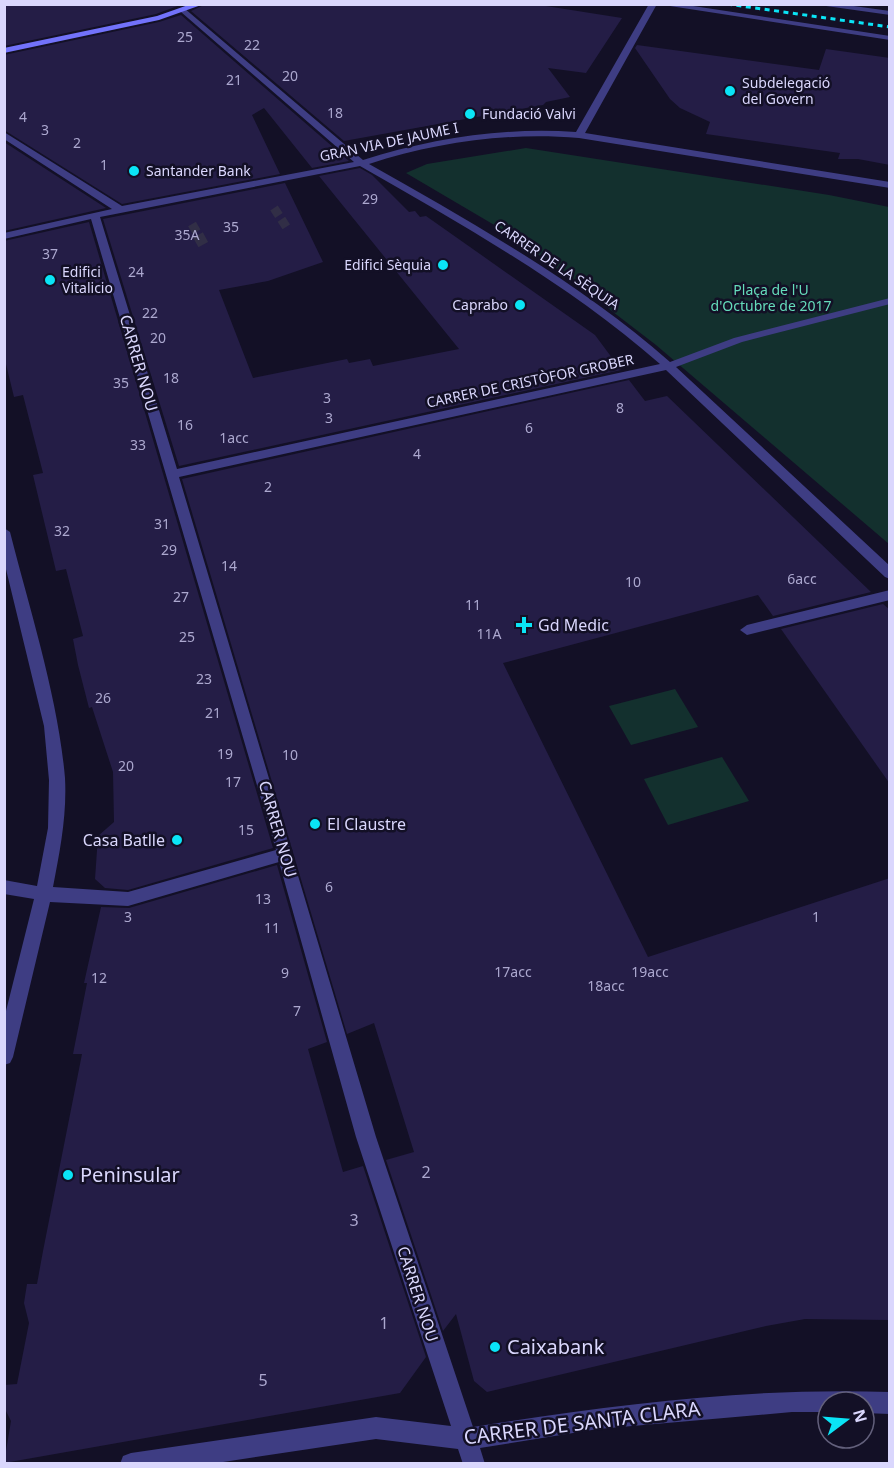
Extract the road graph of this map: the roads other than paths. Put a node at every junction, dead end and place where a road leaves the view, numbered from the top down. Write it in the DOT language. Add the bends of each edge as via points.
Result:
graph roads {
  1 [pos="200,4"];
  2 [pos="653,4"];
  3 [pos="661,4"];
  4 [pos="816,4"];
  5 [pos="854,4"];
  6 [pos="844,8"];
  7 [pos="184,10"];
  8 [pos="890,14"];
  9 [pos="890,38"];
  10 [pos="4,51"];
  11 [pos="4,135"];
  12 [pos="579,135"];
  13 [pos="361,162"];
  14 [pos="890,185"];
  15 [pos="121,210"];
  16 [pos="95,216"];
  17 [pos="4,236"];
  18 [pos="890,301"];
  19 [pos="668,366"];
  20 [pos="172,474"];
  21 [pos="4,532"];
  22 [pos="890,574"];
  23 [pos="890,596"];
  24 [pos="747,630"];
  25 [pos="285,854"];
  26 [pos="4,887"];
  27 [pos="44,894"];
  28 [pos="4,1057"];
  29 [pos="816,1401"];
  30 [pos="467,1439"];
  31 [pos="131,1464"];
  32 [pos="474,1464"];
  1 -- 7 [label="main road"];
  2 -- 12 [label="street"];
  3 -- 9 [label="street"];
  4 -- 6 [label="street"];
  5 -- 6 [label="street"];
  6 -- 8 [label="street"];
  7 -- 10 [label="main road"];
  7 -- 13 [label="street, CARRER DE LA SÈQUIA"];
  11 -- 15 [label="street"];
  12 -- 13 [label="street, GRAN VIA DE JAUME I" via="506,133"];
  12 -- 14 [label="street, GRAN VIA DE JAUME I"];
  13 -- 15 [label="street, GRAN VIA DE JAUME I"];
  13 -- 19 [label="street, CARRER DE LA SÈQUIA" via="478,230 626,329"];
  15 -- 16 [label="street, GRAN VIA DE JAUME I"];
  16 -- 17 [label="street, GRAN VIA DE JAUME I"];
  16 -- 20 [label="street, CARRER NOU"];
  18 -- 19 [label="street, CARRER DE CRISTÒFOR GROBER" via="738,340"];
  19 -- 20 [label="street, CARRER DE CRISTÒFOR GROBER"];
  19 -- 22 [label="street, CARRER DE LA SÈQUIA"];
  20 -- 25 [label="street, CARRER NOU"];
  21 -- 27 [label="street" via="51,726 57,780 56,828"];
  23 -- 24 [label="street"];
  25 -- 27 [label="street" via="128,899"];
  25 -- 30 [label="street, CARRER NOU" via="366,1137"];
  26 -- 27 [label="street"];
  27 -- 28 [label="street"];
  29 -- 30 [label="street, CARRER DE SANTA CLARA" via="598,1418"];
  30 -- 31 [label="street, CARRER DE SANTA CLARA" via="376,1428"];
  30 -- 32 [label="street, CARRER NOU"];
}
